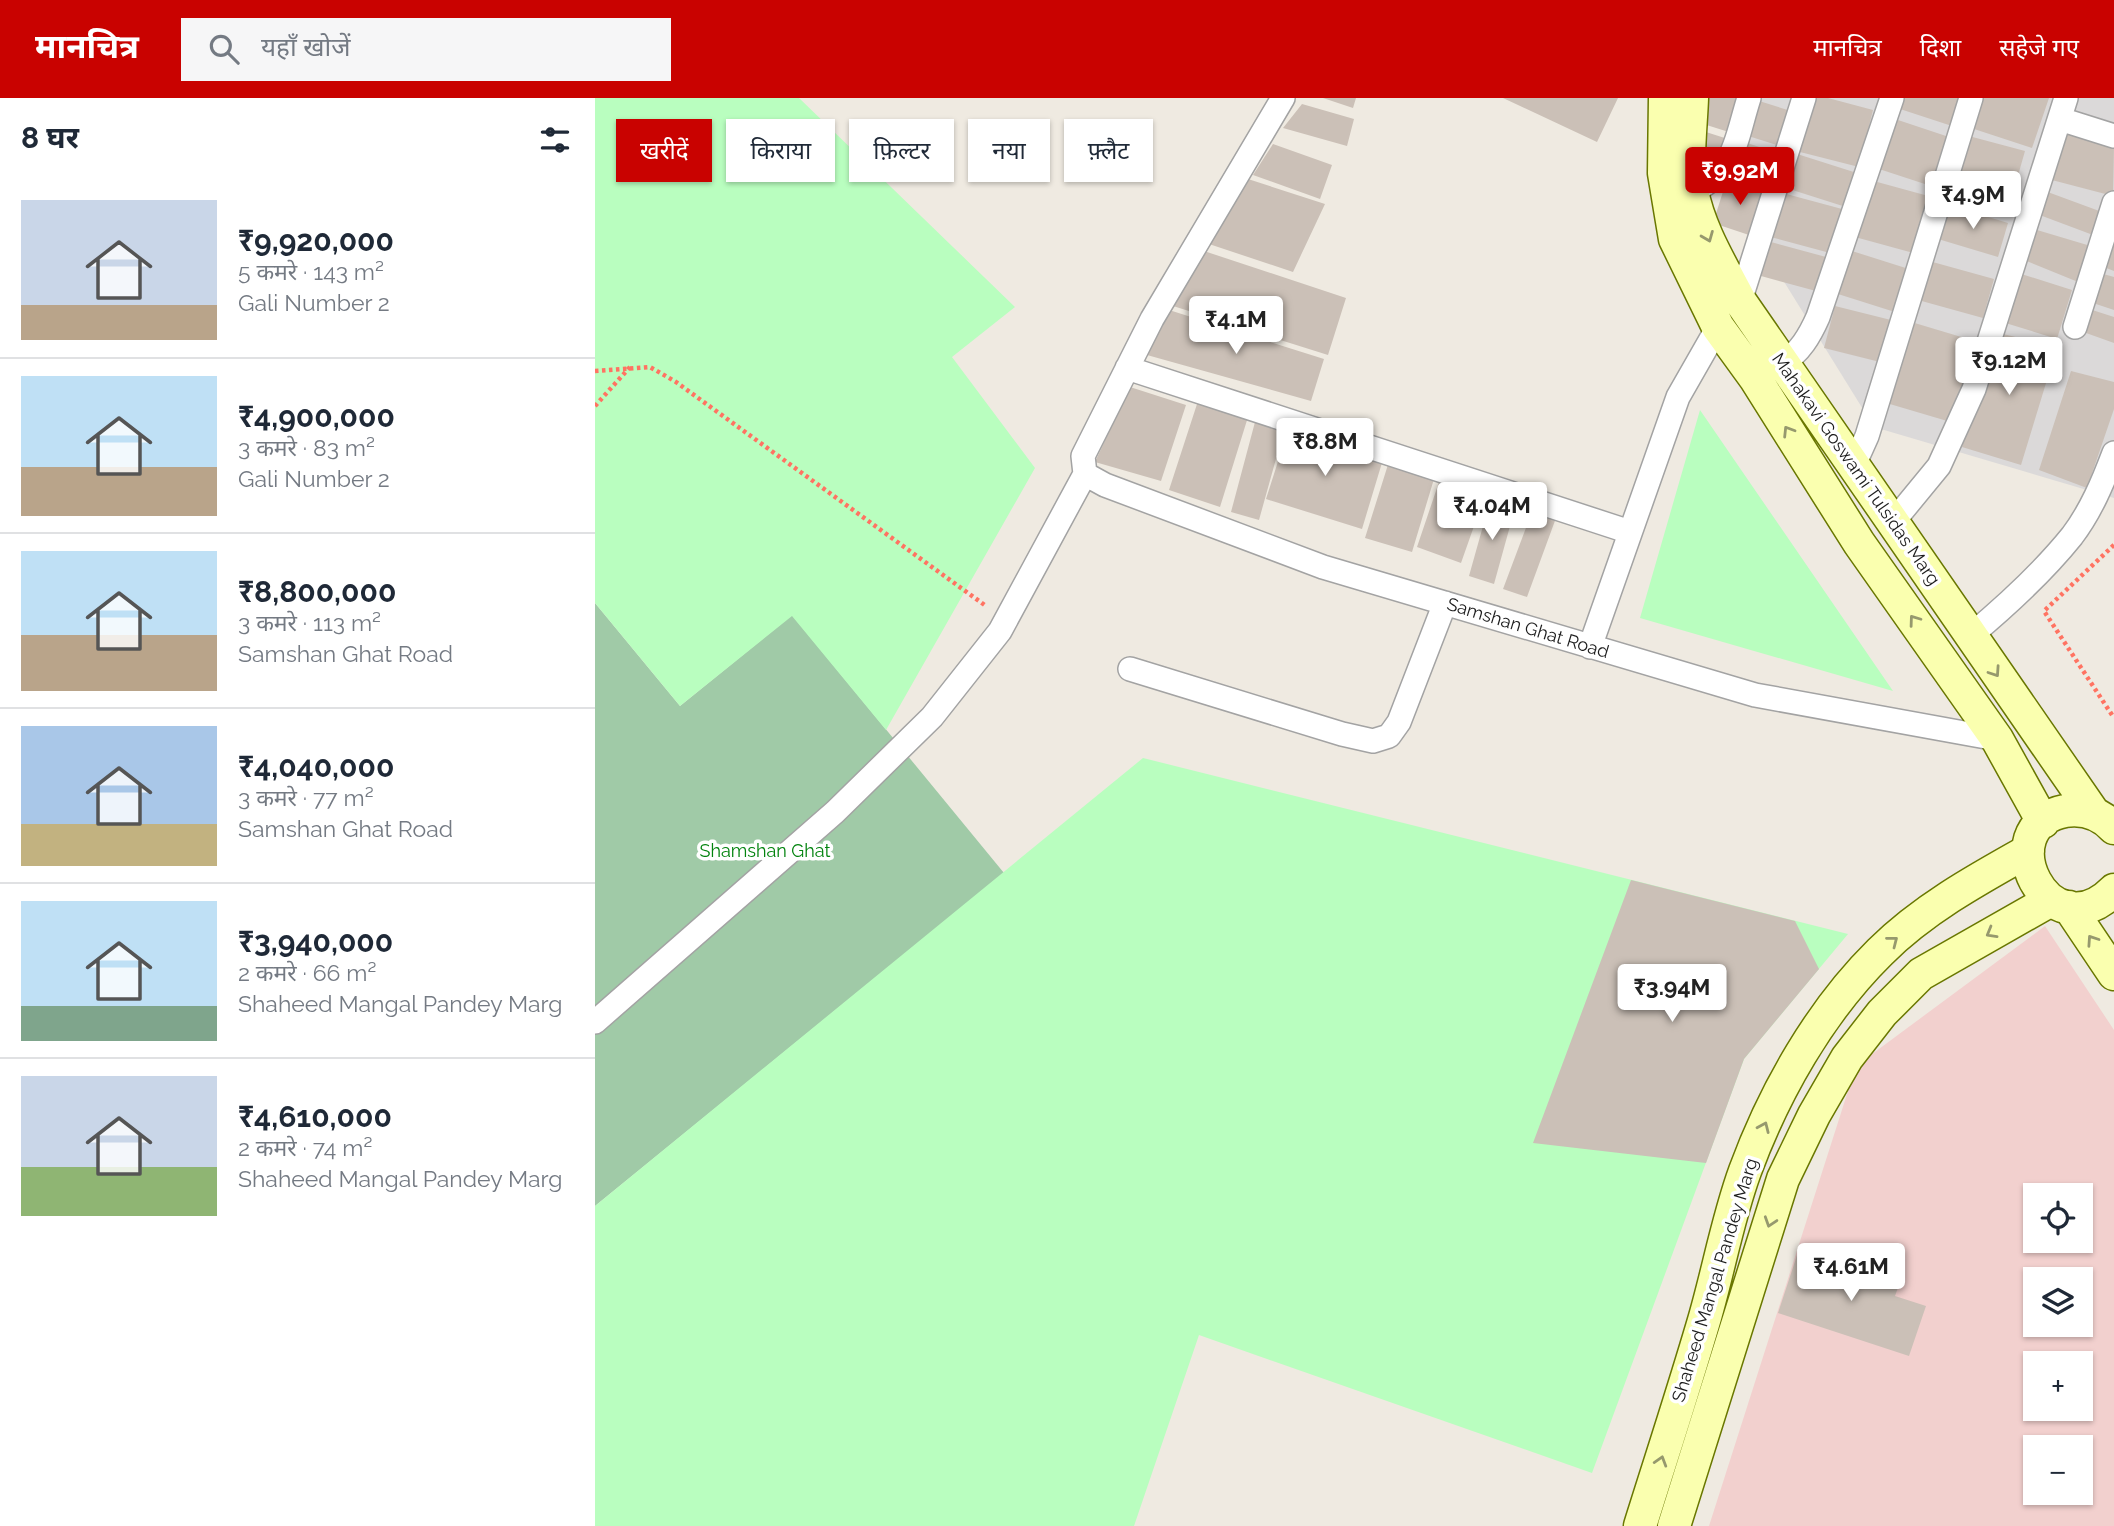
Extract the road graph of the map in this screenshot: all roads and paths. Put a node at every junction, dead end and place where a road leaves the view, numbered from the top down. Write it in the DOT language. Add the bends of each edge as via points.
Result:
graph roads {
  1 [pos="1283,98"];
  2 [pos="1665,98"];
  3 [pos="1692,98"];
  4 [pos="1749,98"];
  5 [pos="1804,98"];
  6 [pos="1892,98"];
  7 [pos="1971,98"];
  8 [pos="2063,108"];
  9 [pos="2114,136"];
  10 [pos="1692,192"];
  11 [pos="2114,203"];
  12 [pos="1740,301"];
  13 [pos="1718,327"];
  14 [pos="2075,327"];
  15 [pos="1782,363"];
  16 [pos="631,366"];
  17 [pos="1127,368"];
  18 [pos="595,371"];
  19 [pos="595,406"];
  20 [pos="2112,462"];
  21 [pos="1854,465"];
  22 [pos="1083,468"];
  23 [pos="1893,522"];
  24 [pos="1630,531"];
  25 [pos="2114,545"];
  26 [pos="1445,603"];
  27 [pos="1006,621"];
  28 [pos="1970,636"];
  29 [pos="1590,646"];
  30 [pos="1130,668"];
  31 [pos="2114,718"];
  32 [pos="1997,739"];
  33 [pos="2103,820"];
  34 [pos="2043,822"];
  35 [pos="2028,851"];
  36 [pos="2114,890"];
  37 [pos="2060,904"];
  38 [pos="2114,974"];
  39 [pos="595,1022"];
  40 [pos="1640,1526"];
  41 [pos="1674,1526"];
  1 -- 17 [label="street"];
  2 -- 13 [label="street, Mahakavi Goswami Tulsidas Marg" via="1664,173 1675,239"];
  3 -- 10 [label="street, Mahakavi Goswami Tulsidas Marg"];
  4 -- 10 [label="street" via="1729,163 1717,178"];
  5 -- 12 [label="street"];
  6 -- 15 [label="street" via="1818,317 1808,338"];
  7 -- 21 [label="street" via="1867,436"];
  8 -- 9 [label="street"];
  8 -- 23 [label="street" via="1974,389 1939,466"];
  10 -- 12 [label="street, Mahakavi Goswami Tulsidas Marg, one-way" via="1711,245"];
  11 -- 14 [label="street"];
  12 -- 15 [label="street, Mahakavi Goswami Tulsidas Marg"];
  13 -- 24 [label="street" via="1678,397"];
  32 -- 13 [label="street, Mahakavi Goswami Tulsidas Marg, one-way" via="1859,543"];
  15 -- 21 [label="street, Mahakavi Goswami Tulsidas Marg"];
  16 -- 18 [label="path"];
  16 -- 19 [label="path"];
  16 -- 27 [label="path" via="650,367 676,382"];
  17 -- 22 [label="street"];
  17 -- 24 [label="street"];
  20 -- 28 [label="street" via="2072,535"];
  21 -- 23 [label="street, Mahakavi Goswami Tulsidas Marg"];
  22 -- 26 [label="street, Samshan Ghat Road" via="1105,485 1323,567"];
  22 -- 27 [label="street"];
  23 -- 28 [label="street, Mahakavi Goswami Tulsidas Marg"];
  24 -- 29 [label="street"];
  25 -- 31 [label="path" via="2044,611"];
  26 -- 29 [label="street, Samshan Ghat Road"];
  26 -- 30 [label="street" via="1399,722 1389,736 1373,741"];
  27 -- 39 [label="street" via="932,717 835,812"];
  28 -- 33 [label="street, Mahakavi Goswami Tulsidas Marg, one-way"];
  29 -- 32 [label="street, Samshan Ghat Road" via="1755,695"];
  32 -- 34 [label="street, Mahakavi Goswami Tulsidas Marg"];
  33 -- 34 [label="street, Mahakavi Goswami Tulsidas Marg" via="2061,812"];
  34 -- 35 [label="street"];
  35 -- 37 [label="street" via="2036,887"];
  40 -- 35 [label="street, Shaheed Mangal Pandey Marg, one-way" via="1745,1172 1803,1052 1838,998 1881,951 1962,888"];
  36 -- 37 [label="street" via="2094,904"];
  38 -- 37 [label="street, one-way"];
  37 -- 41 [label="street, Shaheed Mangal Pandey Marg, one-way" via="1921,974 1847,1058 1783,1179"];
}
